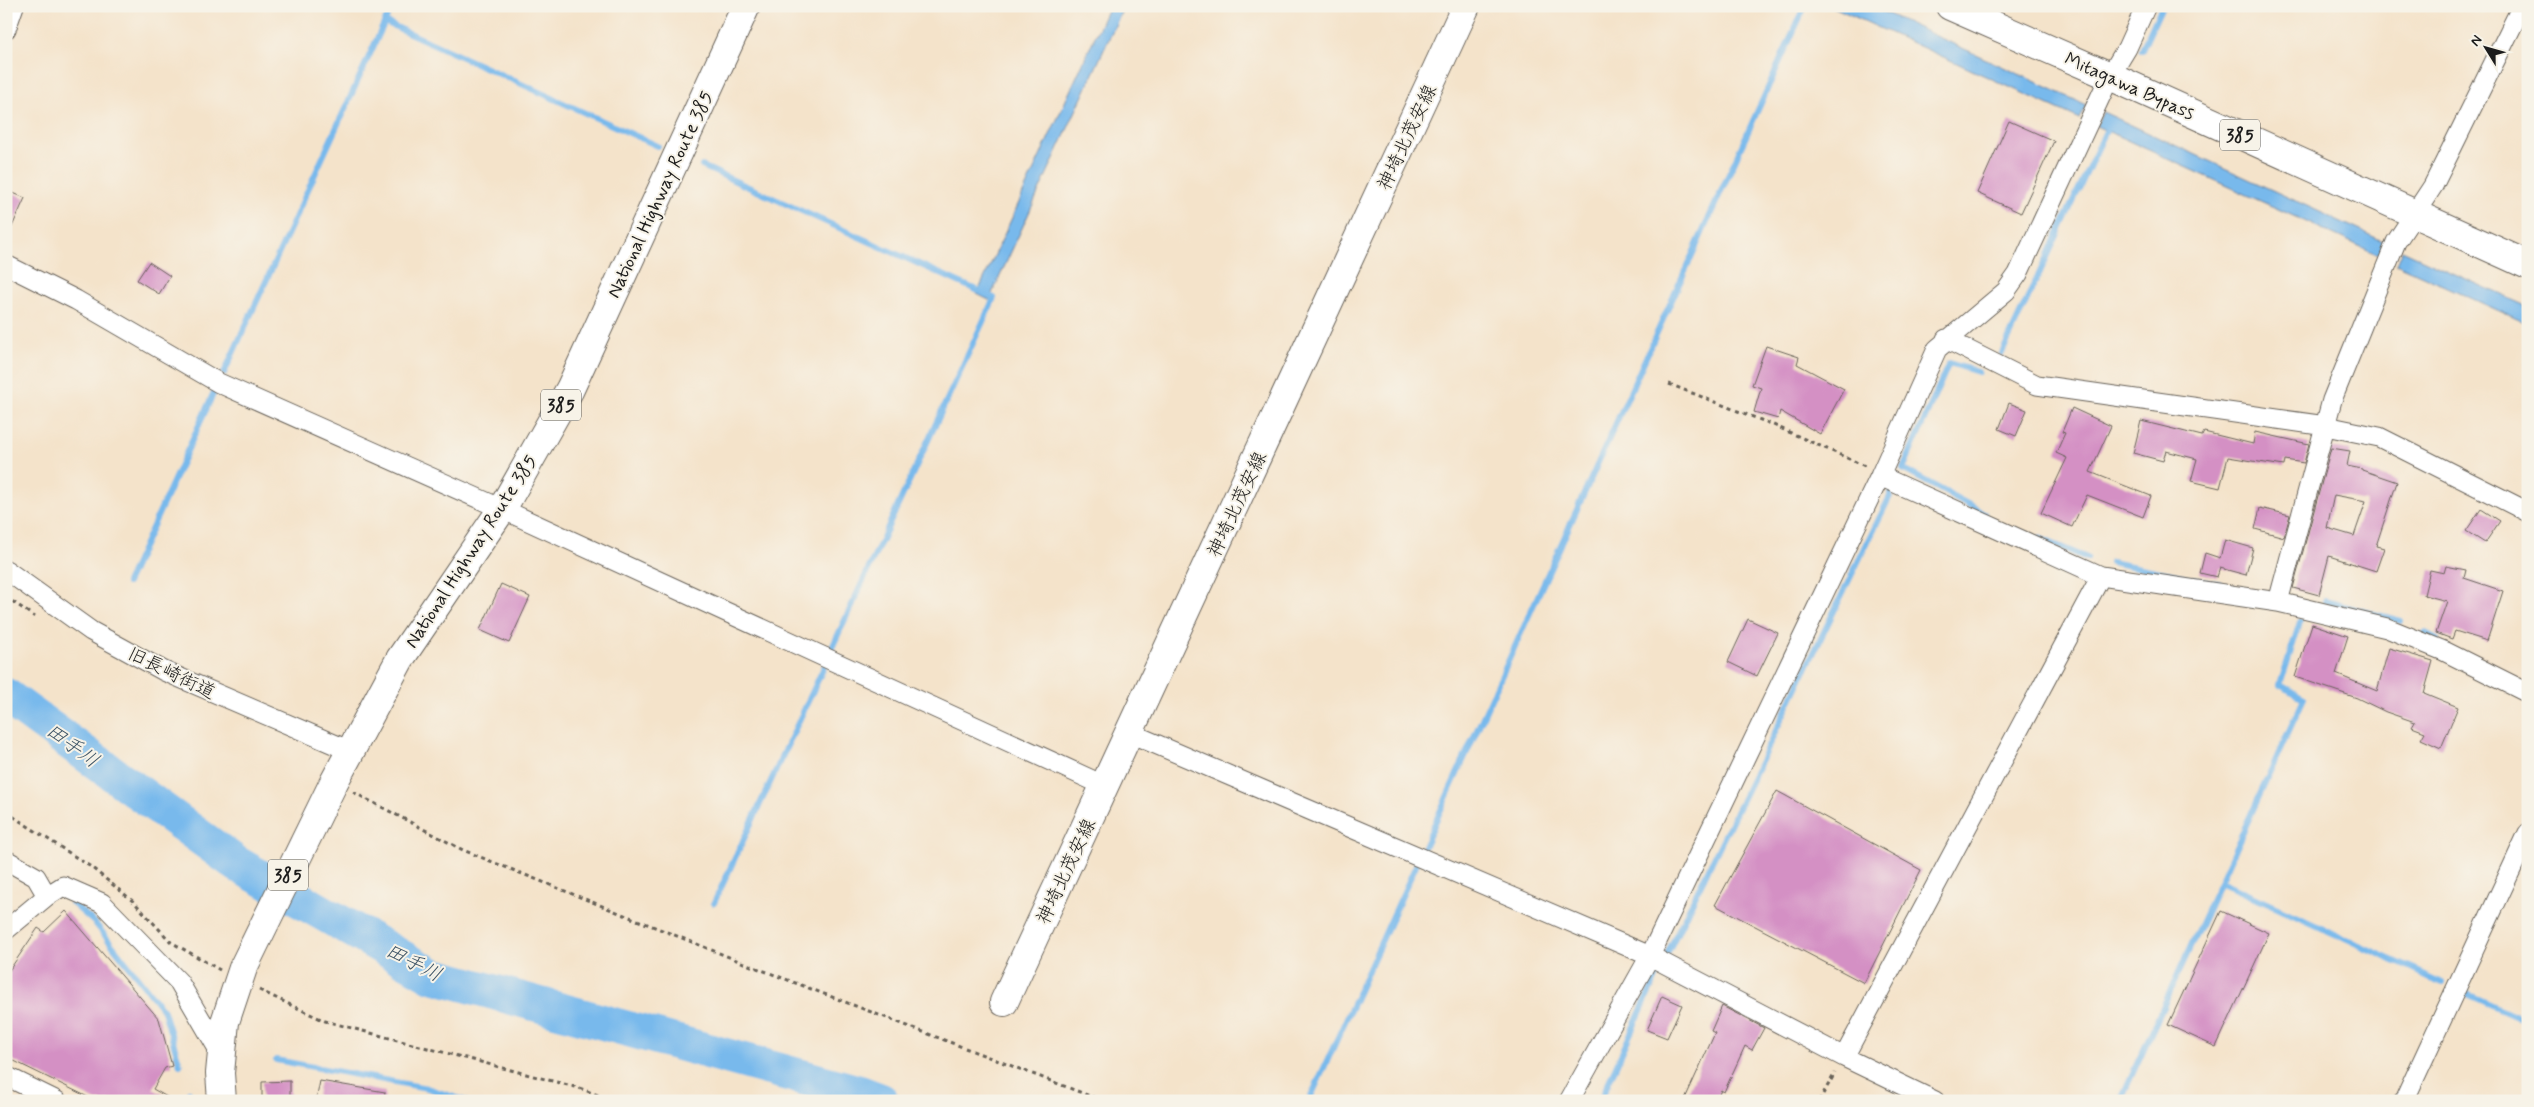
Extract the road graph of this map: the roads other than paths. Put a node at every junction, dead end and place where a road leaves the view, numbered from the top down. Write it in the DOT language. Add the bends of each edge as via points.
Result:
graph roads {
  1 [pos="14,6"];
  2 [pos="746,6"];
  3 [pos="1466,6"];
  4 [pos="1950,6"];
  5 [pos="2146,6"];
  6 [pos="2522,6"];
  7 [pos="6,29"];
  8 [pos="2110,76"];
  9 [pos="2414,214"];
  10 [pos="6,265"];
  11 [pos="2528,266"];
  12 [pos="1946,339"];
  13 [pos="2326,426"];
  14 [pos="1880,476"];
  15 [pos="502,509"];
  16 [pos="2528,512"];
  17 [pos="6,570"];
  18 [pos="2101,576"];
  19 [pos="2278,602"];
  20 [pos="2528,692"];
  21 [pos="1130,733"];
  22 [pos="350,751"];
  23 [pos="1105,786"];
  24 [pos="2528,833"];
  25 [pos="6,860"];
  26 [pos="47,896"];
  27 [pos="6,930"];
  28 [pos="1650,956"];
  29 [pos="1004,1002"];
  30 [pos="221,1054"];
  31 [pos="1844,1057"];
  32 [pos="6,1076"];
  33 [pos="57,1101"];
  34 [pos="222,1101"];
  35 [pos="1569,1101"];
  36 [pos="1935,1101"];
  37 [pos="2404,1101"];
  1 -- 7 [label="street"];
  2 -- 15 [label="main road, National Highway Route 385 / 385" via="570,389"];
  3 -- 21 [label="main road, 神埼北茂安線"];
  4 -- 8 [label="main road, Mitagawa Bypass / 385"];
  5 -- 8 [label="street"];
  6 -- 9 [label="street" via="2433,186"];
  8 -- 9 [label="main road, Mitagawa Bypass / 385"];
  8 -- 12 [label="street" via="2018,274 2006,291"];
  9 -- 11 [label="main road, Mitagawa Bypass / 385"];
  9 -- 13 [label="street" via="2396,242 2332,400"];
  10 -- 15 [label="street" via="76,300 219,383"];
  12 -- 13 [label="street" via="2037,385"];
  12 -- 14 [label="street" via="1937,348"];
  13 -- 16 [label="street" via="2379,436"];
  13 -- 19 [label="street"];
  14 -- 18 [label="street"];
  14 -- 28 [label="street"];
  15 -- 22 [label="main road, National Highway Route 385 / 385" via="400,660"];
  15 -- 23 [label="street"];
  17 -- 22 [label="street, 旧長崎街道" via="90,631 164,671"];
  18 -- 19 [label="street"];
  18 -- 31 [label="street"];
  19 -- 20 [label="street" via="2387,628 2444,651"];
  21 -- 23 [label="main road, 神埼北茂安線"];
  21 -- 28 [label="street"];
  22 -- 30 [label="main road, National Highway Route 385 / 385" via="241,974 224,1022"];
  23 -- 29 [label="main road, 神埼北茂安線"];
  24 -- 37 [label="street"];
  25 -- 26 [label="street" via="36,877"];
  26 -- 27 [label="street"];
  26 -- 30 [label="street" via="63,886 102,903 179,982"];
  28 -- 31 [label="street"];
  28 -- 35 [label="street"];
  30 -- 34 [label="main road, National Highway Route 385 / 385"];
  31 -- 36 [label="street"];
  32 -- 33 [label="street"];
}
